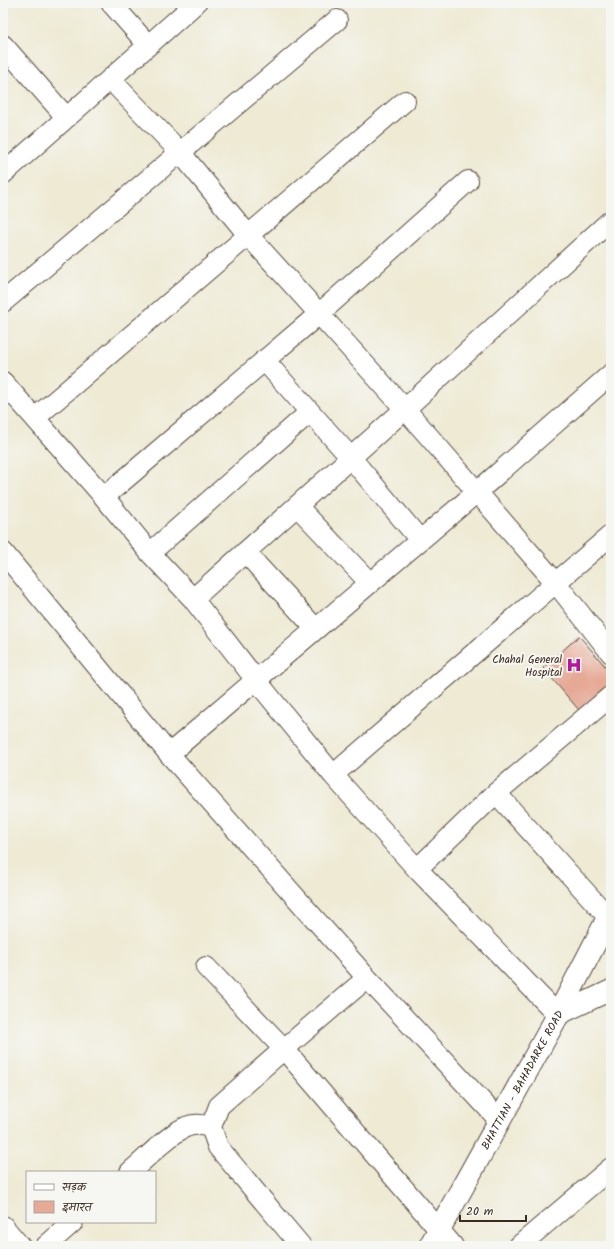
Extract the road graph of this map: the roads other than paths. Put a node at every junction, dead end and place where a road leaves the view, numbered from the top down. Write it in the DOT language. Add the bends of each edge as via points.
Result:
graph roads {
  1 [pos="111,3"];
  2 [pos="196,3"];
  3 [pos="337,20"];
  4 [pos="3,45"];
  5 [pos="148,45"];
  6 [pos="110,79"];
  7 [pos="405,101"];
  8 [pos="66,118"];
  9 [pos="180,152"];
  10 [pos="3,174"];
  11 [pos="468,181"];
  12 [pos="611,220"];
  13 [pos="248,235"];
  14 [pos="3,302"];
  15 [pos="319,314"];
  16 [pos="264,360"];
  17 [pos="611,374"];
  18 [pos="3,382"];
  19 [pos="405,409"];
  20 [pos="310,412"];
  21 [pos="35,418"];
  22 [pos="351,458"];
  23 [pos="477,492"];
  24 [pos="104,497"];
  25 [pos="297,506"];
  26 [pos="611,535"];
  27 [pos="420,540"];
  28 [pos="3,552"];
  29 [pos="245,552"];
  30 [pos="150,553"];
  31 [pos="370,583"];
  32 [pos="556,583"];
  33 [pos="193,599"];
  34 [pos="316,629"];
  35 [pos="611,653"];
  36 [pos="256,680"];
  37 [pos="611,696"];
  38 [pos="169,754"];
  39 [pos="333,775"];
  40 [pos="496,793"];
  41 [pos="417,869"];
  42 [pos="610,914"];
  43 [pos="206,967"];
  44 [pos="367,978"];
  45 [pos="611,990"];
  46 [pos="558,1015"];
  47 [pos="284,1049"];
  48 [pos="500,1121"];
  49 [pos="211,1127"];
  50 [pos="611,1168"];
  51 [pos="131,1171"];
  52 [pos="72,1223"];
  53 [pos="3,1226"];
  54 [pos="441,1241"];
  55 [pos="20,1246"];
  56 [pos="46,1246"];
  57 [pos="301,1246"];
  58 [pos="519,1246"];
  1 -- 5 [label="street"];
  2 -- 5 [label="street"];
  3 -- 9 [label="street"];
  4 -- 8 [label="street"];
  5 -- 6 [label="street"];
  6 -- 8 [label="street"];
  6 -- 9 [label="street"];
  7 -- 13 [label="street"];
  8 -- 10 [label="street"];
  9 -- 13 [label="street"];
  9 -- 14 [label="street"];
  11 -- 15 [label="street"];
  12 -- 19 [label="street"];
  13 -- 15 [label="street"];
  13 -- 21 [label="street"];
  15 -- 16 [label="street"];
  15 -- 19 [label="street"];
  16 -- 20 [label="street"];
  16 -- 24 [label="street"];
  17 -- 23 [label="street"];
  18 -- 21 [label="street"];
  19 -- 22 [label="street"];
  19 -- 23 [label="street"];
  20 -- 22 [label="street"];
  20 -- 30 [label="street"];
  21 -- 24 [label="street"];
  22 -- 25 [label="street"];
  22 -- 27 [label="street"];
  23 -- 27 [label="street"];
  23 -- 32 [label="street"];
  24 -- 30 [label="street"];
  25 -- 29 [label="street"];
  25 -- 31 [label="street"];
  26 -- 32 [label="street"];
  27 -- 31 [label="street"];
  28 -- 38 [label="street"];
  29 -- 33 [label="street"];
  29 -- 34 [label="street"];
  30 -- 33 [label="street"];
  31 -- 34 [label="street"];
  32 -- 35 [label="street"];
  32 -- 39 [label="street"];
  33 -- 36 [label="street"];
  34 -- 36 [label="street"];
  36 -- 38 [label="street"];
  36 -- 39 [label="street"];
  37 -- 40 [label="street"];
  38 -- 44 [label="street"];
  39 -- 41 [label="street"];
  40 -- 41 [label="street"];
  40 -- 42 [label="street"];
  41 -- 46 [label="street"];
  42 -- 46 [label="street, BHATTIAN - BAHADARKE ROAD"];
  43 -- 47 [label="street"];
  44 -- 47 [label="street"];
  44 -- 48 [label="street"];
  45 -- 46 [label="street"];
  46 -- 48 [label="street, BHATTIAN - BAHADARKE ROAD"];
  47 -- 49 [label="street" via="219,1106"];
  47 -- 54 [label="street"];
  48 -- 54 [label="street, BHATTIAN - BAHADARKE ROAD"];
  49 -- 51 [label="street" via="200,1124 187,1126"];
  49 -- 57 [label="street" via="218,1147"];
  50 -- 58 [label="street"];
  52 -- 56 [label="street"];
  53 -- 55 [label="street"];
}
